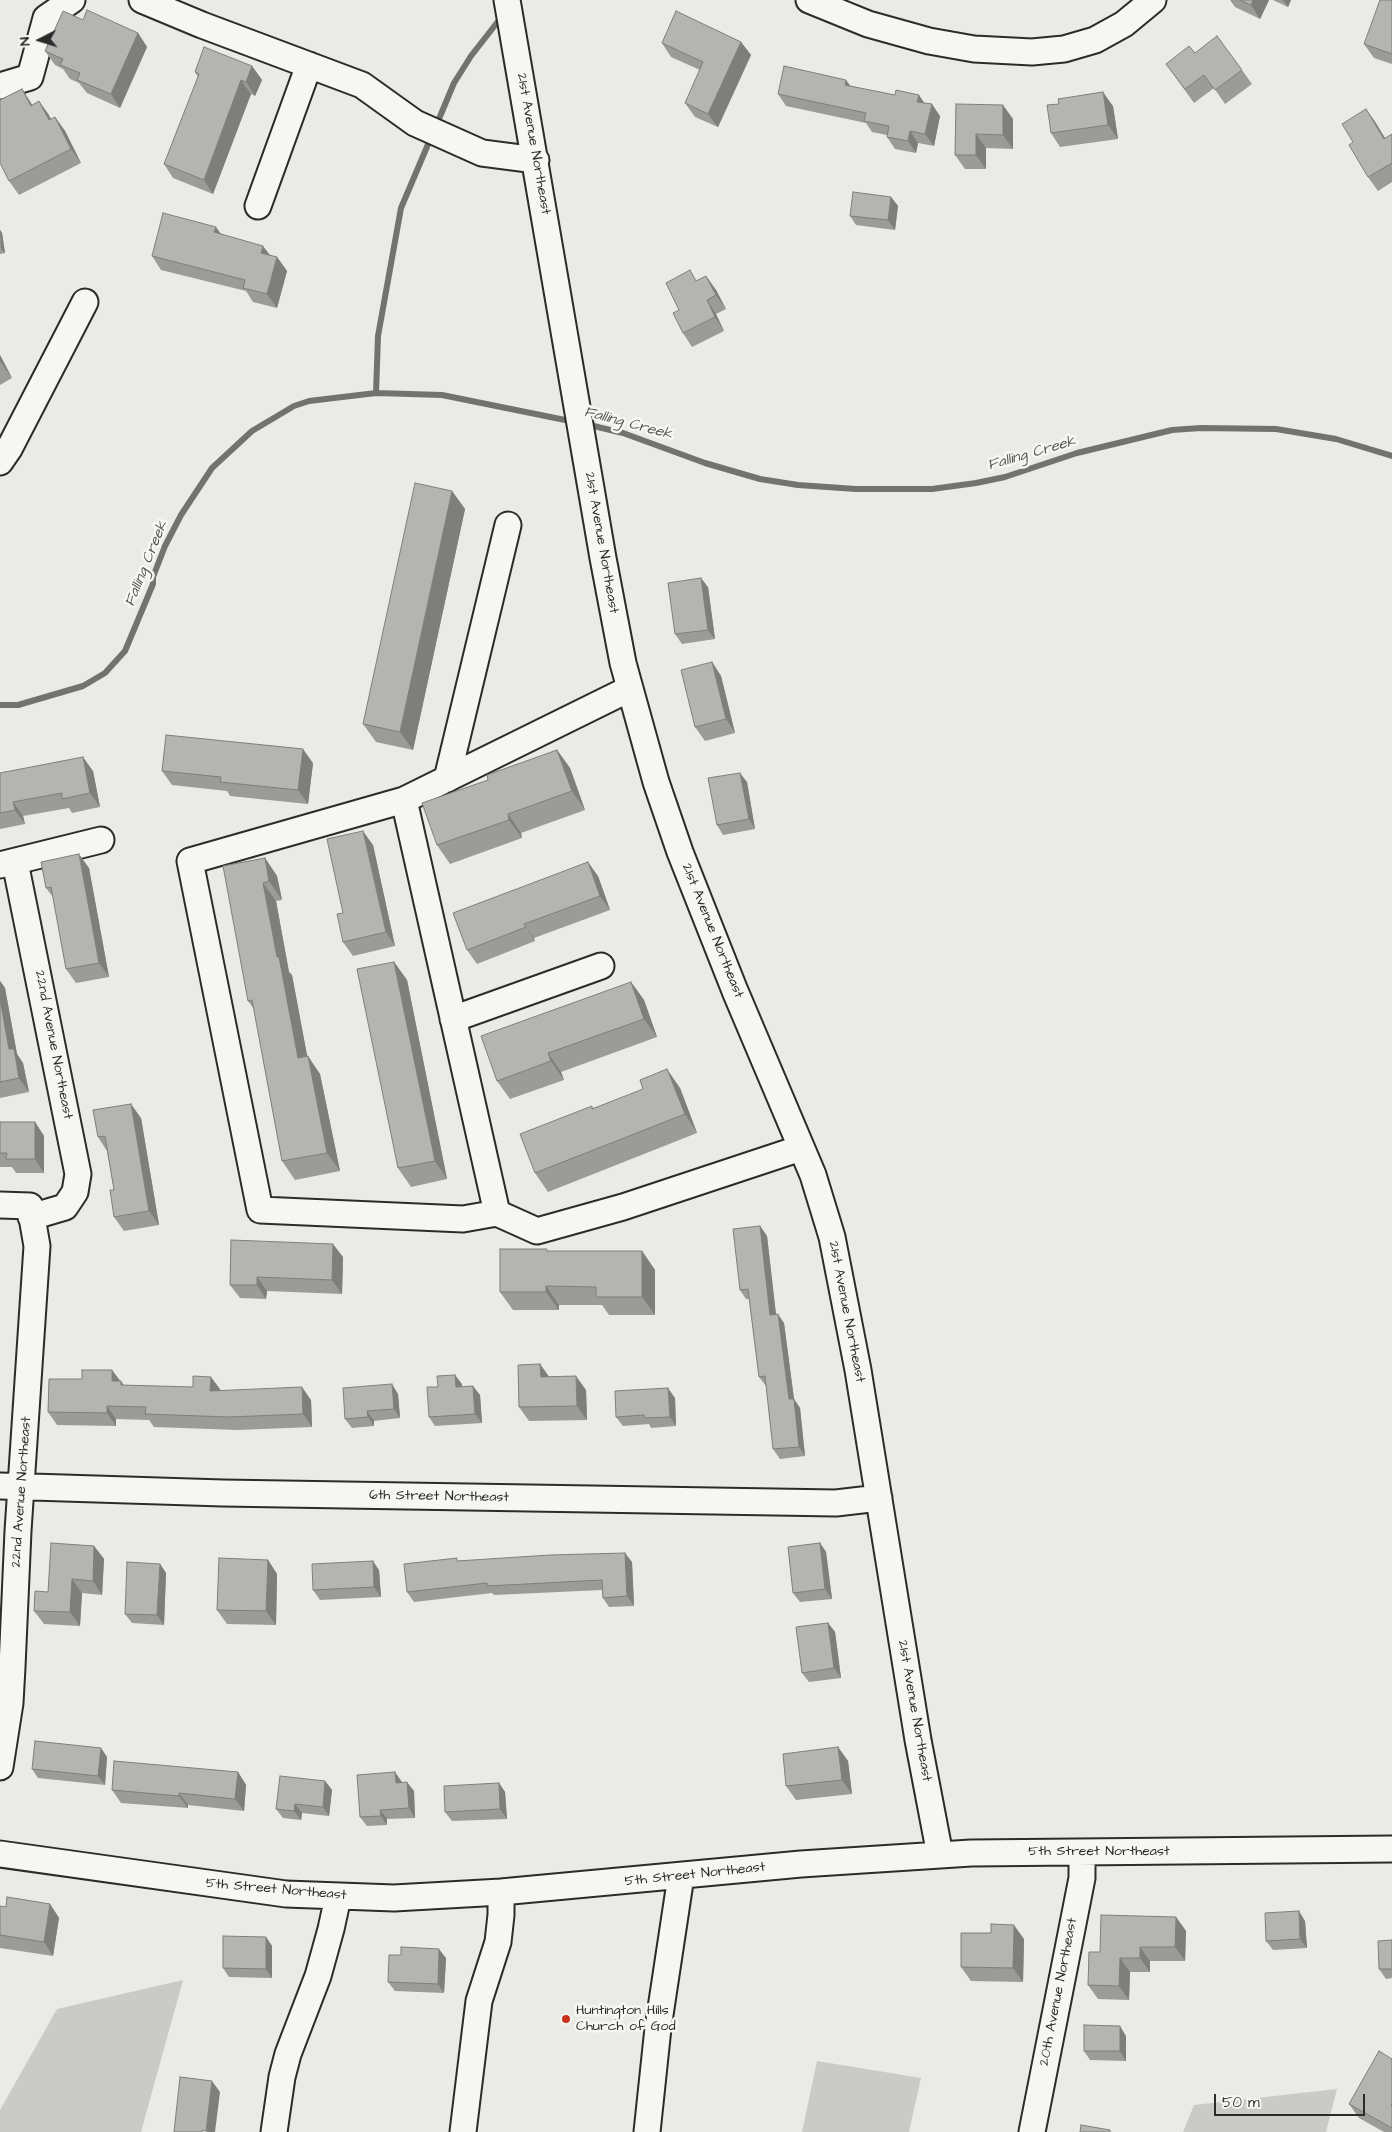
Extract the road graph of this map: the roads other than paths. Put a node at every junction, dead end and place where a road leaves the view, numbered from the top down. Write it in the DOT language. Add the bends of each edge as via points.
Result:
graph roads {
  1 [pos="72,0"];
  2 [pos="142,0"];
  3 [pos="508,0"];
  4 [pos="809,0"];
  5 [pos="1153,0"];
  6 [pos="309,65"];
  7 [pos="0,86"];
  8 [pos="536,160"];
  9 [pos="258,206"];
  10 [pos="85,302"];
  11 [pos="0,462"];
  12 [pos="508,525"];
  13 [pos="629,689"];
  14 [pos="446,779"];
  15 [pos="404,800"];
  16 [pos="101,840"];
  17 [pos="8,864"];
  18 [pos="601,966"];
  19 [pos="453,1019"];
  20 [pos="801,1148"];
  21 [pos="0,1205"];
  22 [pos="497,1213"];
  23 [pos="31,1217"];
  24 [pos="11,1486"];
  25 [pos="879,1498"];
  26 [pos="0,1767"];
  27 [pos="1392,1849"];
  28 [pos="1082,1852"];
  29 [pos="0,1854"];
  30 [pos="940,1855"];
  31 [pos="681,1876"];
  32 [pos="501,1892"];
  33 [pos="338,1897"];
  34 [pos="274,2132"];
  35 [pos="463,2132"];
  36 [pos="647,2132"];
  37 [pos="1032,2132"];
  1 -- 7 [label="street" via="46,18 30,77"];
  2 -- 6 [label="street"];
  3 -- 8 [label="street, 21st Avenue Northeast"];
  4 -- 5 [label="street" via="868,24 929,41 974,49 1032,52 1064,49 1095,40 1124,24"];
  6 -- 8 [label="street" via="362,85 415,123 482,153"];
  6 -- 9 [label="street"];
  8 -- 13 [label="street, 21st Avenue Northeast" via="602,558"];
  10 -- 11 [label="street"];
  12 -- 14 [label="street"];
  13 -- 14 [label="street"];
  13 -- 20 [label="street, 21st Avenue Northeast" via="680,852"];
  14 -- 15 [label="street"];
  15 -- 19 [label="street"];
  15 -- 22 [label="street" via="190,861 260,1210 463,1219"];
  16 -- 17 [label="street"];
  17 -- 23 [label="street, 22nd Avenue Northeast" via="78,1174 75,1192 65,1207"];
  18 -- 19 [label="street"];
  19 -- 22 [label="street"];
  20 -- 22 [label="street" via="622,1207 537,1231"];
  20 -- 25 [label="street, 21st Avenue Northeast" via="832,1237"];
  21 -- 23 [label="street" via="30,1206"];
  23 -- 24 [label="street, 22nd Avenue Northeast" via="38,1246"];
  24 -- 25 [label="street, 6th Street Northeast" via="223,1493 836,1503"];
  24 -- 26 [label="street, 22nd Avenue Northeast" via="12,1667"];
  25 -- 30 [label="street, 21st Avenue Northeast"];
  27 -- 28 [label="street, 5th Street Northeast"];
  28 -- 30 [label="street, 5th Street Northeast"];
  28 -- 37 [label="street, 20th Avenue Northeast" via="1082,1878"];
  29 -- 33 [label="street, 5th Street Northeast" via="243,1889"];
  30 -- 31 [label="street, 5th Street Northeast"];
  31 -- 32 [label="street, 5th Street Northeast"];
  31 -- 36 [label="street" via="658,2028"];
  32 -- 33 [label="street, 5th Street Northeast" via="394,1898"];
  32 -- 35 [label="street" via="498,1942 479,2000"];
  33 -- 34 [label="street" via="318,1976 288,2054"];
}
